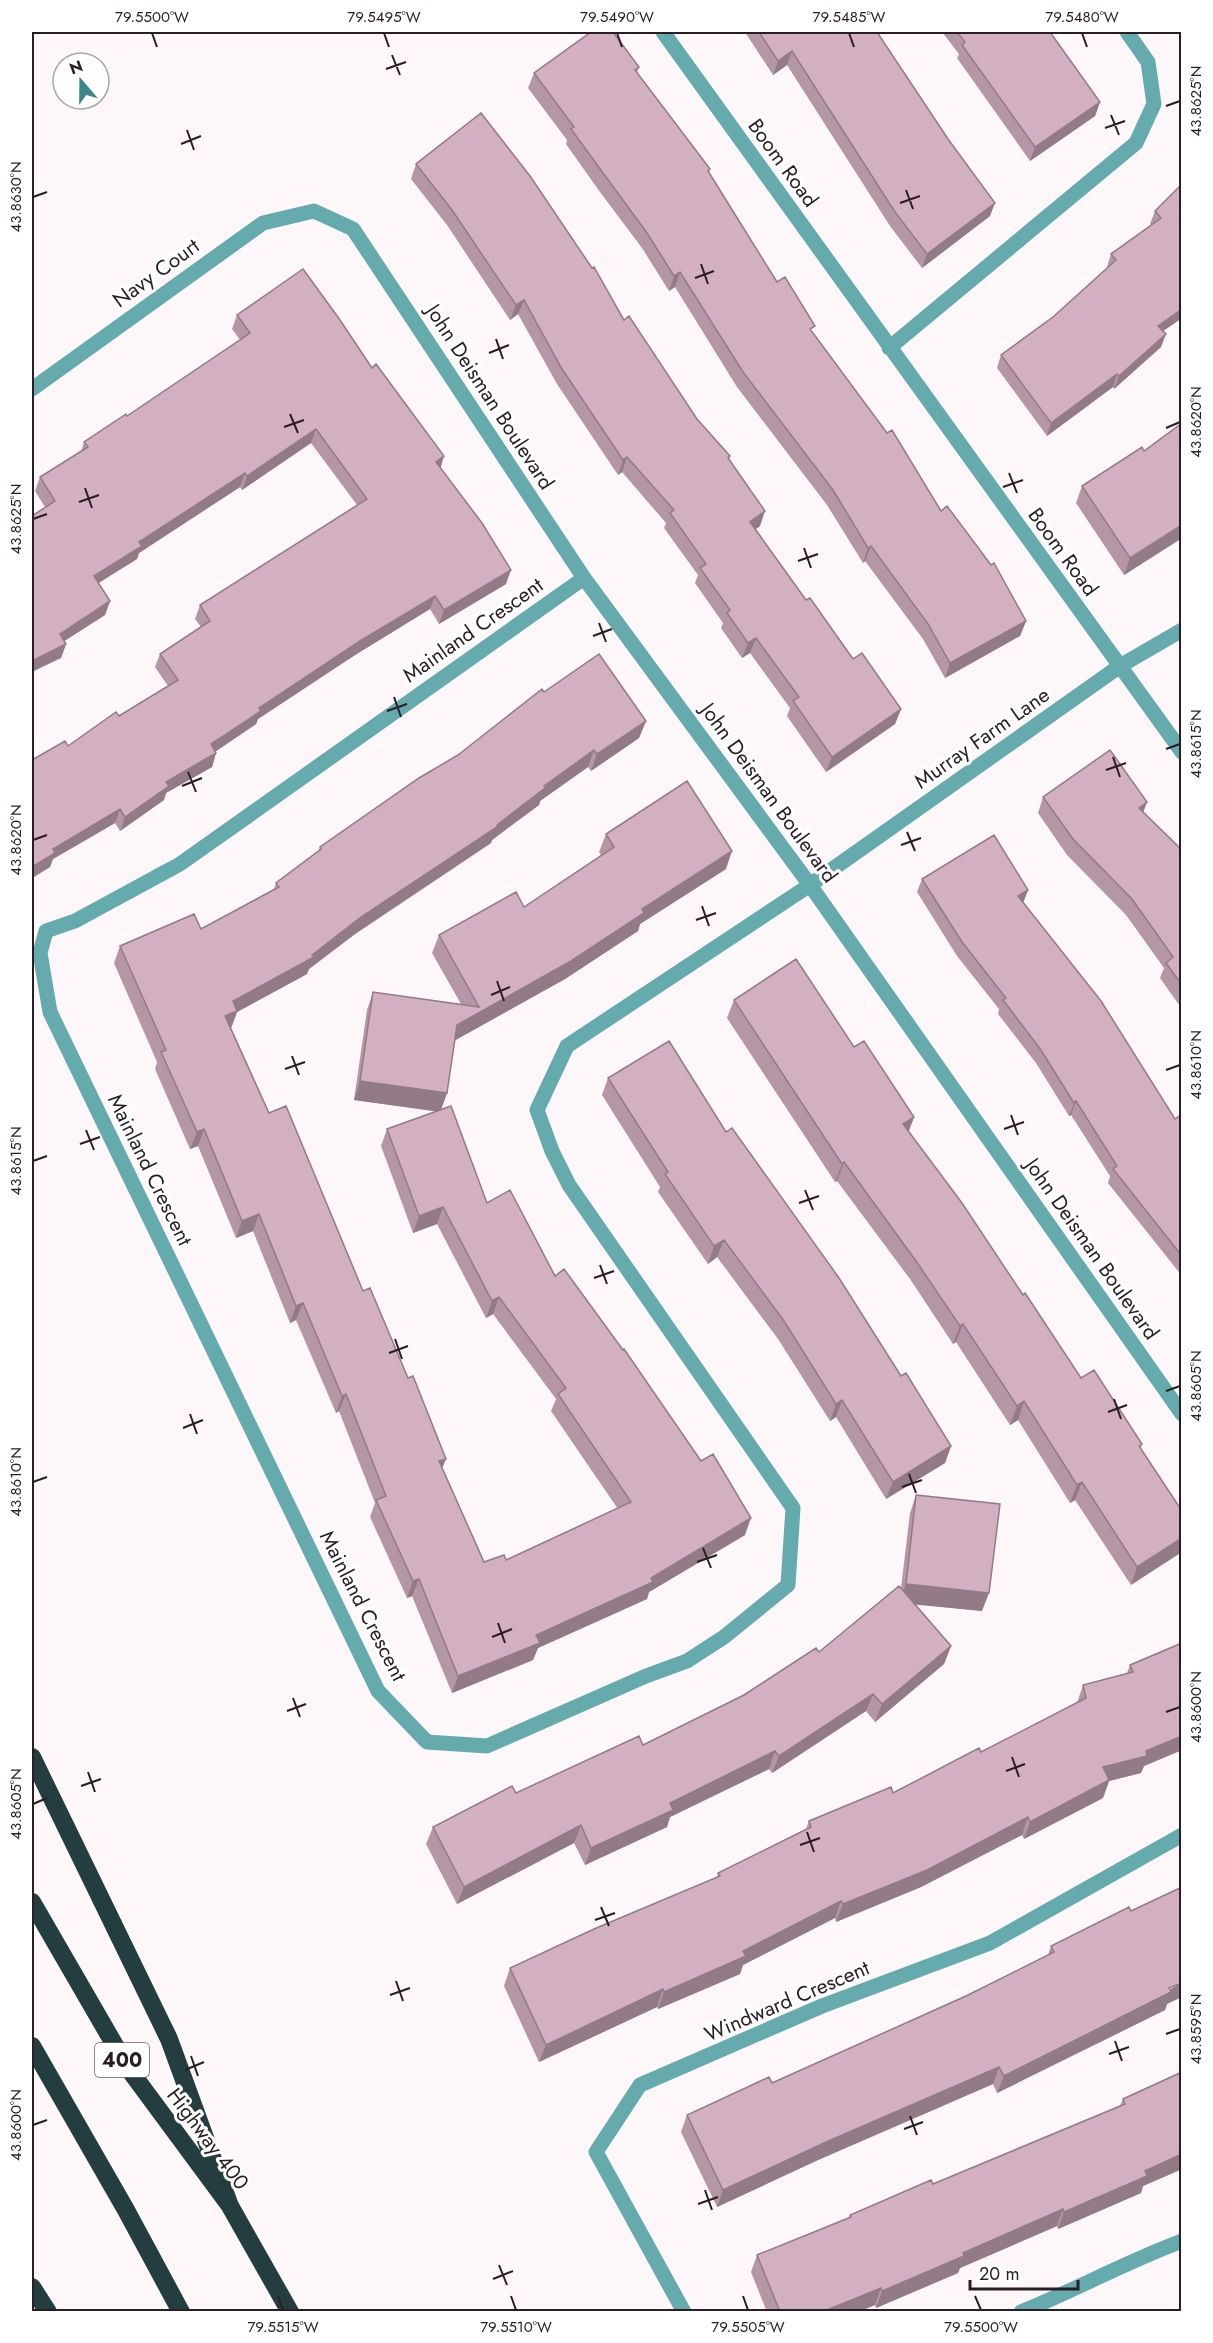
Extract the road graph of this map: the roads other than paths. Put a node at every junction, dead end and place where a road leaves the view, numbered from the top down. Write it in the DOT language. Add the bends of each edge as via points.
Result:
graph roads {
  1 [pos="663,32"];
  2 [pos="1127,32"];
  3 [pos="314,211"];
  4 [pos="890,348"];
  5 [pos="32,389"];
  6 [pos="584,578"];
  7 [pos="1182,630"];
  8 [pos="1120,666"];
  9 [pos="1182,752"];
  10 [pos="810,885"];
  11 [pos="1182,1414"];
  12 [pos="32,1757"];
  13 [pos="1182,1835"];
  14 [pos="32,1902"];
  15 [pos="32,2046"];
  16 [pos="230,2206"];
  17 [pos="1182,2241"];
  18 [pos="32,2287"];
  19 [pos="48,2312"];
  20 [pos="181,2312"];
  21 [pos="290,2312"];
  22 [pos="684,2312"];
  23 [pos="1021,2312"];
  1 -- 4 [label="street, Boom Road"];
  2 -- 4 [label="street" via="1148,62 1154,104 1136,143"];
  3 -- 5 [label="street, Navy Court" via="263,223"];
  3 -- 6 [label="street, John Deisman Boulevard" via="353,229"];
  4 -- 8 [label="street, Boom Road"];
  6 -- 10 [label="street, John Deisman Boulevard"];
  6 -- 10 [label="street, Mainland Crescent" via="180,864 75,921 46,931 40,953 50,1012 378,1691 427,1742 487,1746 687,1661 724,1637 788,1585 793,1508 569,1185 537,1110 567,1047"];
  7 -- 8 [label="street, Murray Farm Lane"];
  8 -- 9 [label="street, Boom Road"];
  8 -- 10 [label="street, Murray Farm Lane"];
  10 -- 11 [label="street, John Deisman Boulevard"];
  12 -- 16 [label="highway" via="169,2039"];
  13 -- 22 [label="street, Windward Crescent" via="990,1943 822,2006 640,2085 596,2152"];
  14 -- 16 [label="highway, Highway 400 / 400" via="128,2068"];
  15 -- 20 [label="highway"];
  16 -- 21 [label="highway, Highway 400 / 400"];
  17 -- 23 [label="street"];
  18 -- 19 [label="highway"];
}
